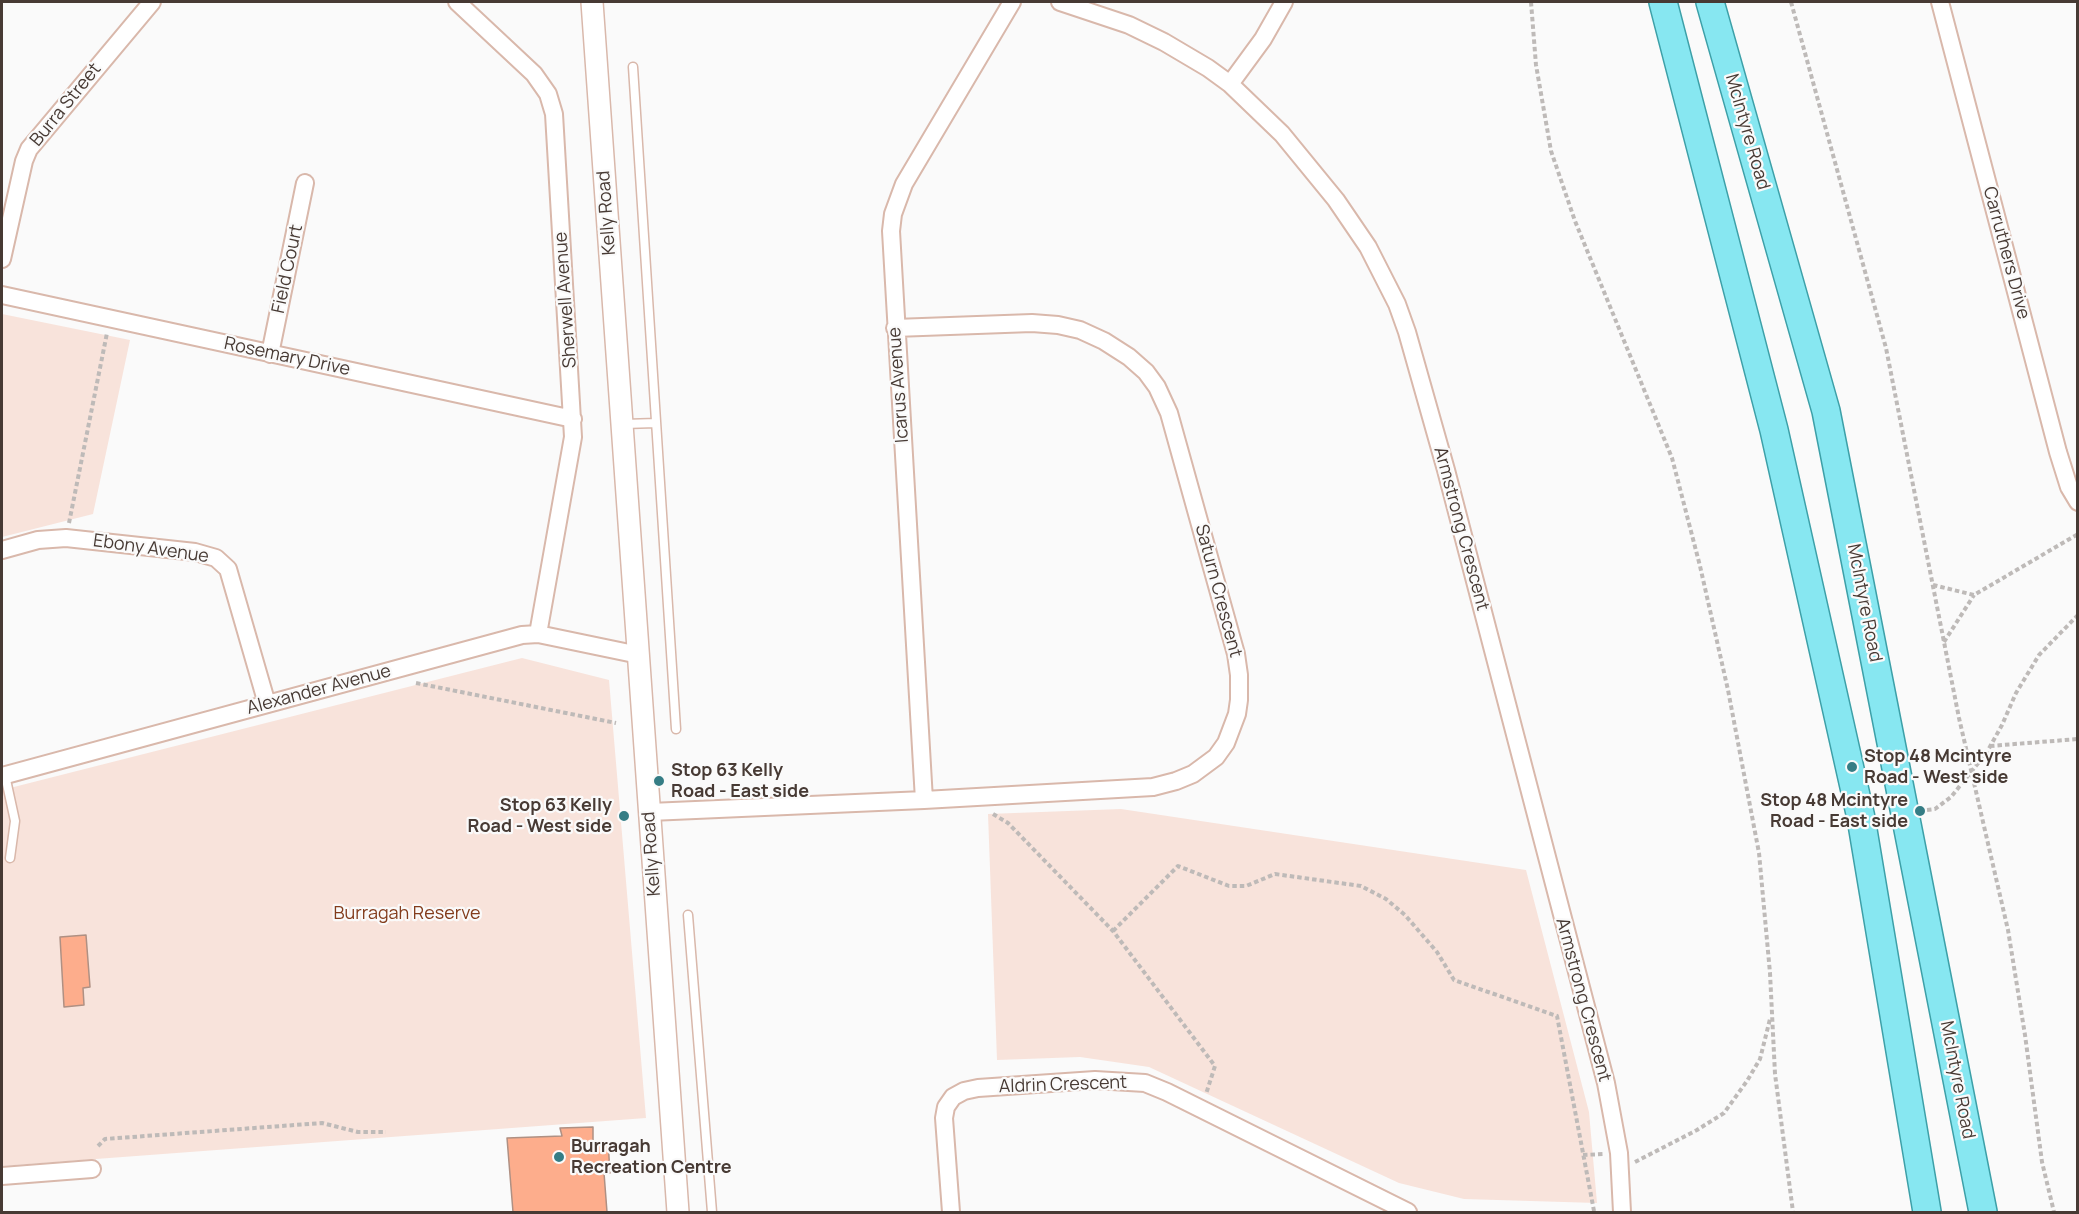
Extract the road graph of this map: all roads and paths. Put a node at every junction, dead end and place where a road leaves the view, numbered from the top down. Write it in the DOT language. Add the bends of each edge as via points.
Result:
graph roads {
  1 [pos="152,2"];
  2 [pos="458,2"];
  3 [pos="592,2"];
  4 [pos="1012,2"];
  5 [pos="1060,2"];
  6 [pos="1284,2"];
  7 [pos="1531,2"];
  8 [pos="1663,2"];
  9 [pos="1710,2"];
  10 [pos="1791,2"];
  11 [pos="1940,2"];
  12 [pos="633,67"];
  13 [pos="1230,84"];
  14 [pos="305,183"];
  15 [pos="2,259"];
  16 [pos="2,295"];
  17 [pos="110,318"];
  18 [pos="895,328"];
  19 [pos="270,354"];
  20 [pos="573,419"];
  21 [pos="656,423"];
  22 [pos="621,424"];
  23 [pos="2078,502"];
  24 [pos="2078,534"];
  25 [pos="66,538"];
  26 [pos="2,550"];
  27 [pos="1933,585"];
  28 [pos="1974,595"];
  29 [pos="2078,615"];
  30 [pos="538,634"];
  31 [pos="1944,642"];
  32 [pos="639,655"];
  33 [pos="411,682"];
  34 [pos="267,704"];
  35 [pos="616,723"];
  36 [pos="676,729"];
  37 [pos="2078,739"];
  38 [pos="1990,746"];
  39 [pos="1971,771"];
  40 [pos="3,775"];
  41 [pos="971,797"];
  42 [pos="924,800"];
  43 [pos="1920,811"];
  44 [pos="650,812"];
  45 [pos="10,858"];
  46 [pos="688,915"];
  47 [pos="1113,931"];
  48 [pos="1772,1009"];
  49 [pos="1202,1109"];
  50 [pos="386,1132"];
  51 [pos="98,1146"];
  52 [pos="1604,1154"];
  53 [pos="1583,1155"];
  54 [pos="92,1169"];
  55 [pos="1621,1169"];
  56 [pos="2,1176"];
  57 [pos="1594,1211"];
  58 [pos="678,1212"];
  59 [pos="712,1212"];
  60 [pos="951,1212"];
  61 [pos="1408,1212"];
  62 [pos="1622,1212"];
  63 [pos="1793,1212"];
  64 [pos="1927,1212"];
  65 [pos="1983,1212"];
  66 [pos="2054,1212"];
  1 -- 15 [label="street, Burra Street" via="29,149"];
  2 -- 20 [label="street, Sherwell Avenue" via="534,74 551,104"];
  3 -- 22 [label="street, Kelly Road"];
  4 -- 18 [label="street, Icarus Avenue" via="897,199 890,248"];
  5 -- 13 [label="street, Armstrong Crescent" via="1164,42"];
  6 -- 13 [label="street"];
  7 -- 48 [label="path" via="1536,65 1551,151 1575,221 1672,458 1700,566 1759,853"];
  8 -- 64 [label="main road" via="1774,430 1861,818"];
  9 -- 65 [label="main road, McIntyre Road" via="1826,411"];
  10 -- 27 [label="path" via="1886,348"];
  11 -- 23 [label="street, Carruthers Drive" via="2058,452"];
  12 -- 21 [label="lane, Kelly Road"];
  13 -- 55 [label="street, Armstrong Crescent" via="1294,148 1354,224 1381,270 1407,332 1606,1083"];
  14 -- 19 [label="street, Field Court"];
  16 -- 17 [label="street, Rosemary Drive"];
  17 -- 19 [label="street, Rosemary Drive"];
  17 -- 25 [label="path"];
  18 -- 41 [label="street, Saturn Crescent" via="1058,325 1104,341 1146,372 1169,413 1236,654 1237,714 1216,757 1193,774 1153,786"];
  18 -- 42 [label="street, Icarus Avenue"];
  19 -- 20 [label="street, Rosemary Drive"];
  20 -- 30 [label="street, Sherwell Avenue" via="569,468"];
  21 -- 22 [label="lane"];
  21 -- 36 [label="lane, Kelly Road"];
  22 -- 32 [label="street, Kelly Road"];
  24 -- 28 [label="path"];
  25 -- 26 [label="street, Ebony Avenue" via="38,540"];
  25 -- 34 [label="street, Ebony Avenue" via="195,552 224,563"];
  27 -- 28 [label="path"];
  27 -- 31 [label="path"];
  28 -- 31 [label="path"];
  29 -- 38 [label="path" via="2039,655"];
  30 -- 32 [label="street, Alexander Avenue"];
  30 -- 34 [label="street, Alexander Avenue" via="522,635"];
  31 -- 39 [label="path"];
  32 -- 44 [label="street, Kelly Road"];
  33 -- 35 [label="path"];
  34 -- 40 [label="street, Alexander Avenue"];
  37 -- 38 [label="path"];
  38 -- 39 [label="path"];
  39 -- 43 [label="path" via="1951,797 1935,809"];
  39 -- 66 [label="path" via="2008,930 2042,1162"];
  40 -- 45 [label="lane" via="15,821"];
  41 -- 42 [label="street, Saturn Crescent"];
  41 -- 47 [label="path" via="1008,823"];
  42 -- 44 [label="street, Saturn Crescent"];
  44 -- 58 [label="street, Kelly Road"];
  46 -- 59 [label="lane"];
  47 -- 49 [label="path" via="1215,1066"];
  47 -- 53 [label="path" via="1179,866 1229,886 1246,886 1275,874 1361,886 1405,915 1437,952 1454,980 1557,1016"];
  48 -- 55 [label="path" via="1760,1059 1724,1113"];
  48 -- 63 [label="path" via="1775,1074"];
  49 -- 60 [label="street, Aldrin Crescent" via="1145,1083 1124,1081 1057,1081 964,1091 953,1097 944,1118"];
  49 -- 61 [label="street, Aldrin Crescent"];
  50 -- 51 [label="path" via="358,1132 322,1123 105,1139"];
  52 -- 53 [label="path"];
  53 -- 57 [label="path"];
  54 -- 56 [label="street"];
  55 -- 62 [label="street, Armstrong Crescent"];
}
